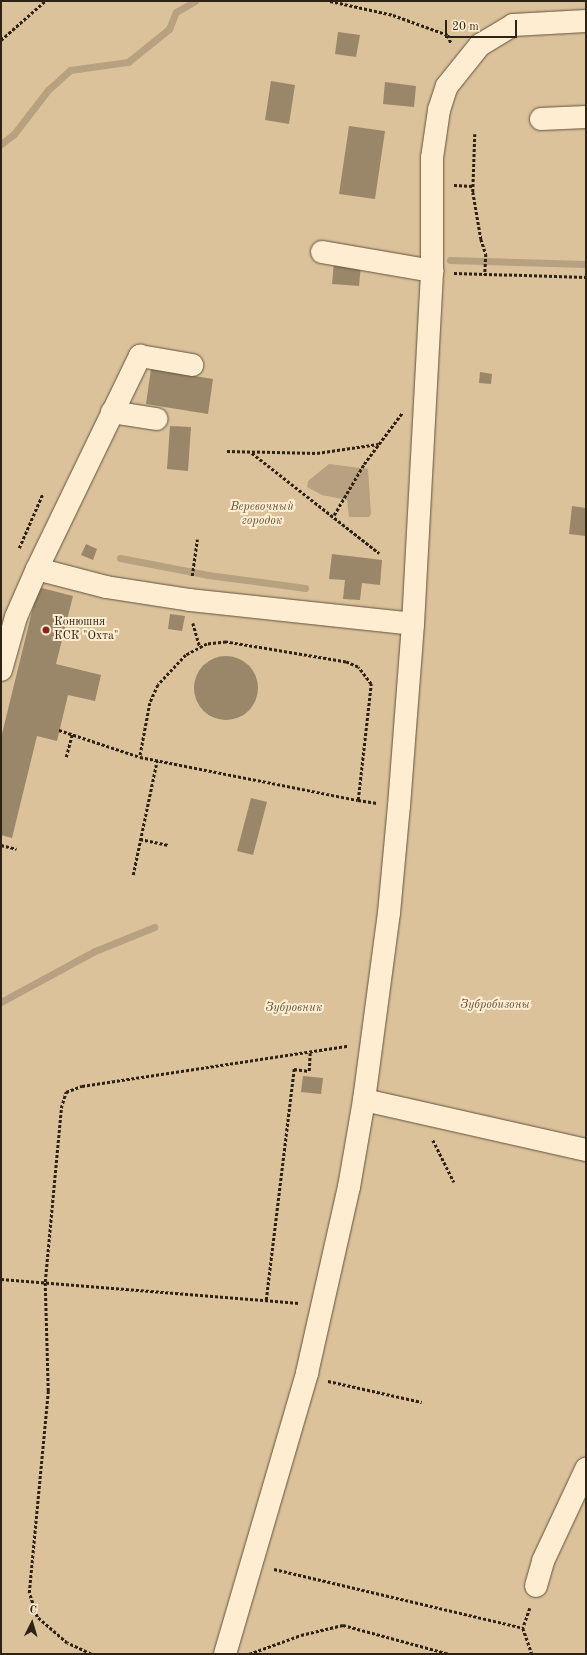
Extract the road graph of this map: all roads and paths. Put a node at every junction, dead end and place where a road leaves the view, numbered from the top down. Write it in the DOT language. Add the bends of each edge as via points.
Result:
graph roads {
  1 [pos="45,1"];
  2 [pos="330,1"];
  3 [pos="586,21"];
  4 [pos="1,40"];
  5 [pos="460,68"];
  6 [pos="586,117"];
  7 [pos="541,119"];
  8 [pos="475,134"];
  9 [pos="454,185"];
  10 [pos="473,186"];
  11 [pos="322,252"];
  12 [pos="432,271"];
  13 [pos="486,275"];
  14 [pos="586,277"];
  15 [pos="192,364"];
  16 [pos="425,396"];
  17 [pos="112,412"];
  18 [pos="156,419"];
  19 [pos="378,444"];
  20 [pos="227,451"];
  21 [pos="252,453"];
  22 [pos="43,493"];
  23 [pos="334,515"];
  24 [pos="197,539"];
  25 [pos="379,553"];
  26 [pos="16,556"];
  27 [pos="37,569"];
  28 [pos="192,580"];
  29 [pos="412,624"];
  30 [pos="1,670"];
  31 [pos="59,730"];
  32 [pos="72,734"];
  33 [pos="66,757"];
  34 [pos="140,757"];
  35 [pos="157,760"];
  36 [pos="358,800"];
  37 [pos="399,806"];
  38 [pos="140,839"];
  39 [pos="1,845"];
  40 [pos="168,845"];
  41 [pos="17,849"];
  42 [pos="133,875"];
  43 [pos="372,1042"];
  44 [pos="310,1053"];
  45 [pos="364,1100"];
  46 [pos="419,1113"];
  47 [pos="586,1150"];
  48 [pos="454,1182"];
  49 [pos="1,1279"];
  50 [pos="45,1282"];
  51 [pos="266,1300"];
  52 [pos="324,1306"];
  53 [pos="307,1373"];
  54 [pos="422,1402"];
  55 [pos="586,1469"];
  56 [pos="251,1564"];
  57 [pos="536,1586"];
  58 [pos="523,1628"];
  59 [pos="91,1654"];
  60 [pos="225,1654"];
  61 [pos="249,1654"];
  62 [pos="450,1654"];
  63 [pos="532,1654"];
  1 -- 4 [label="path"];
  2 -- 5 [label="path" via="393,15 448,35"];
  3 -- 5 [label="street" via="512,25 480,45"];
  5 -- 12 [label="street" via="447,86 432,158"];
  6 -- 7 [label="street"];
  8 -- 10 [label="path"];
  9 -- 10 [label="path"];
  10 -- 13 [label="path" via="476,215 486,254"];
  11 -- 12 [label="street"];
  12 -- 13 [label="path"];
  12 -- 16 [label="street"];
  13 -- 14 [label="path"];
  15 -- 17 [label="street" via="140,356"];
  16 -- 19 [label="path" via="398,415"];
  16 -- 29 [label="street"];
  17 -- 18 [label="street"];
  17 -- 27 [label="street"];
  19 -- 21 [label="path" via="317,453"];
  19 -- 23 [label="path"];
  20 -- 21 [label="path"];
  21 -- 23 [label="path"];
  22 -- 26 [label="path"];
  23 -- 25 [label="path"];
  24 -- 28 [label="path"];
  27 -- 29 [label="street" via="106,588 190,600"];
  27 -- 30 [label="street" via="16,616"];
  29 -- 37 [label="street"];
  31 -- 32 [label="path"];
  32 -- 33 [label="path"];
  32 -- 34 [label="path"];
  34 -- 35 [label="path"];
  34 -- 36 [label="path" via="150,703 158,685 186,655 207,644 226,642 346,662 358,667 371,684"];
  35 -- 36 [label="path"];
  35 -- 38 [label="path"];
  36 -- 37 [label="path"];
  37 -- 43 [label="street" via="389,913"];
  38 -- 40 [label="path"];
  38 -- 42 [label="path"];
  39 -- 41 [label="path"];
  43 -- 44 [label="path"];
  43 -- 45 [label="street"];
  44 -- 50 [label="path" via="82,1086 66,1092 60,1108"];
  44 -- 51 [label="path" via="308,1070 294,1069"];
  45 -- 46 [label="street"];
  45 -- 52 [label="street" via="350,1187"];
  46 -- 47 [label="street"];
  46 -- 48 [label="path"];
  49 -- 50 [label="path"];
  50 -- 51 [label="path"];
  50 -- 59 [label="path" via="48,1391 29,1593 37,1617 67,1643"];
  51 -- 52 [label="path"];
  52 -- 53 [label="street"];
  53 -- 54 [label="path" via="340,1385"];
  53 -- 56 [label="street"];
  55 -- 57 [label="street" via="543,1561"];
  56 -- 58 [label="path"];
  56 -- 60 [label="street"];
  57 -- 58 [label="path"];
  58 -- 63 [label="path"];
  61 -- 62 [label="path" via="301,1635 343,1625"];
}
